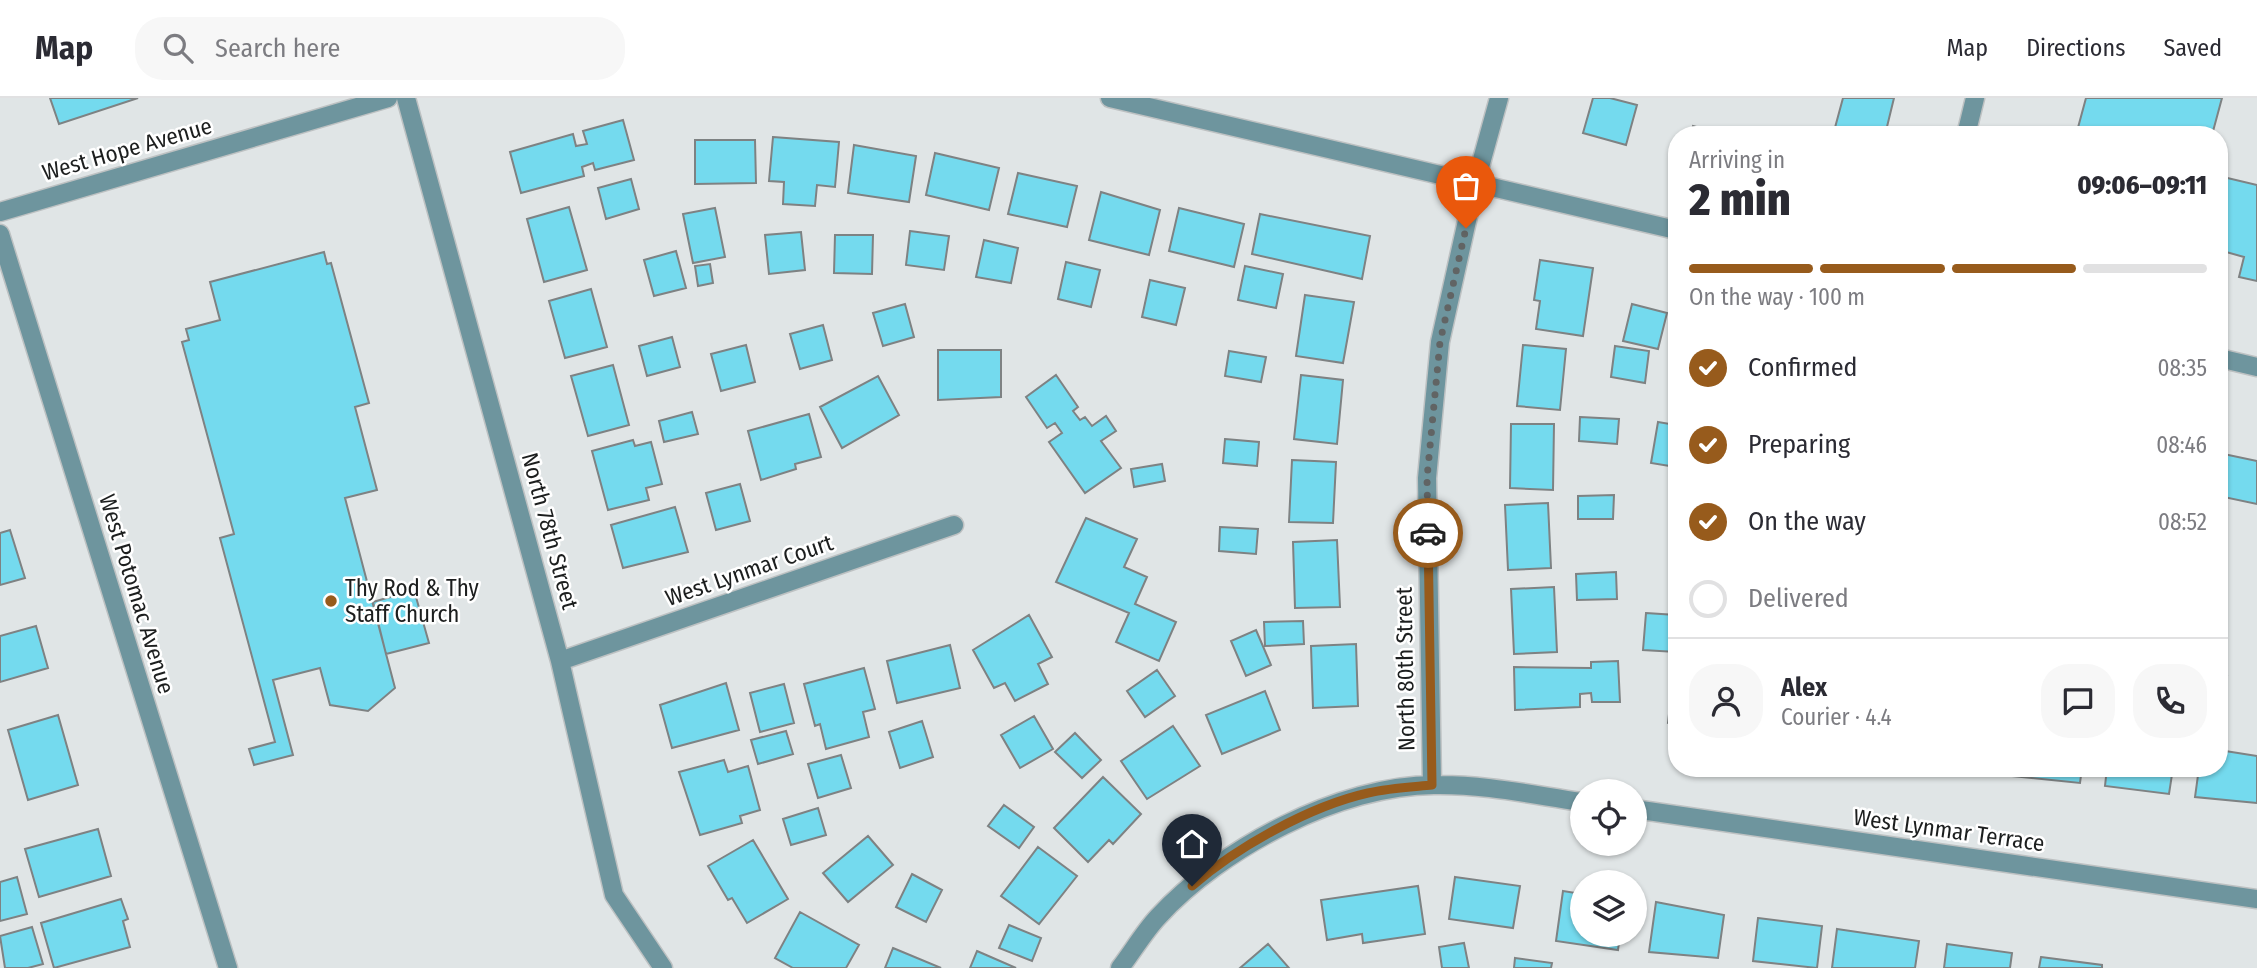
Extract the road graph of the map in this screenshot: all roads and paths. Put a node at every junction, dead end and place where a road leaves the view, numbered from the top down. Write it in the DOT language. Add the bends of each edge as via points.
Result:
graph roads {
  1 [pos="388,98"];
  2 [pos="406,98"];
  3 [pos="1110,98"];
  4 [pos="1499,98"];
  5 [pos="1975,98"];
  6 [pos="1968,126"];
  7 [pos="1475,185"];
  8 [pos="0,212"];
  9 [pos="1668,228"];
  10 [pos="0,234"];
  11 [pos="2228,360"];
  12 [pos="2257,367"];
  13 [pos="954,525"];
  14 [pos="560,661"];
  15 [pos="1432,785"];
  16 [pos="1570,800"];
  17 [pos="1647,812"];
  18 [pos="2257,899"];
  19 [pos="228,968"];
  20 [pos="663,968"];
  21 [pos="1121,968"];
  1 -- 8 [label="street, West Hope Avenue"];
  2 -- 14 [label="street, North 78th Street"];
  3 -- 7 [label="street"];
  4 -- 7 [label="street, North 80th Street"];
  5 -- 6 [label="street"];
  7 -- 9 [label="street"];
  7 -- 15 [label="street, North 80th Street" via="1440,342 1427,478"];
  10 -- 19 [label="street, West Potomac Avenue"];
  11 -- 12 [label="street"];
  13 -- 14 [label="street, West Lynmar Court"];
  14 -- 20 [label="street, North 78th Street" via="614,895"];
  15 -- 16 [label="street" via="1474,786"];
  15 -- 21 [label="street" via="1367,793 1301,816 1210,871 1157,917"];
  17 -- 18 [label="street, West Lynmar Terrace"];
}
